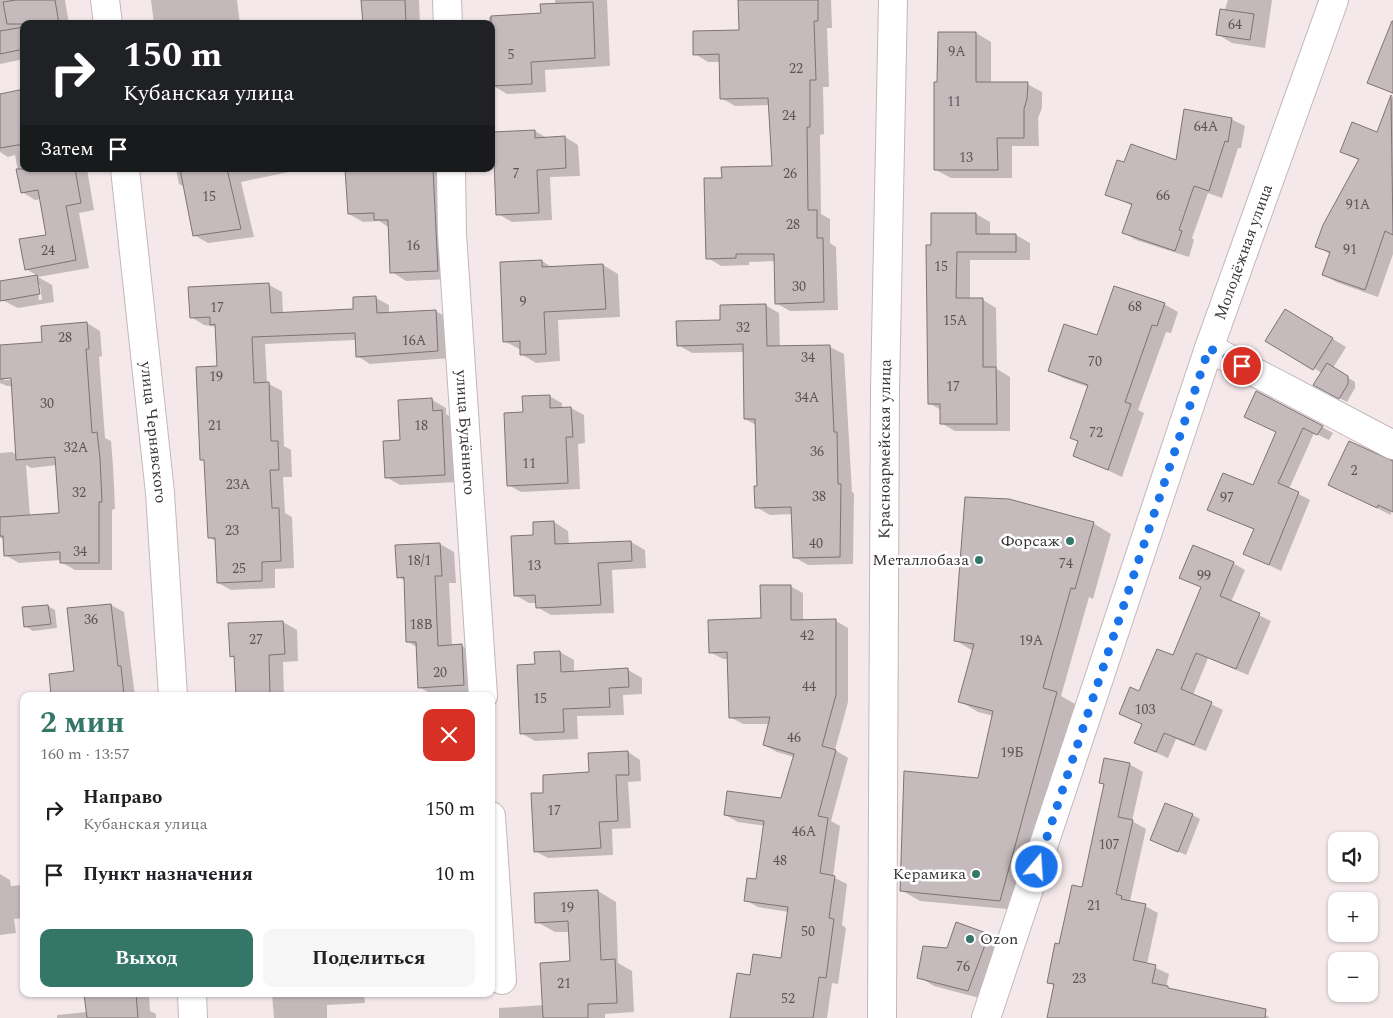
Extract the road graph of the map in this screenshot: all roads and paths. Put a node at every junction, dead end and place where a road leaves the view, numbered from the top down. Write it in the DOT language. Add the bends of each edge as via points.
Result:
graph roads {
  1 [pos="105,0"];
  2 [pos="447,0"];
  3 [pos="893,0"];
  4 [pos="1334,0"];
  5 [pos="108,20"];
  6 [pos="448,20"];
  7 [pos="125,172"];
  8 [pos="451,172"];
  9 [pos="1209,348"];
  10 [pos="1393,445"];
  11 [pos="173,692"];
  12 [pos="483,692"];
  13 [pos="495,876"];
  14 [pos="502,980"];
  15 [pos="192,997"];
  16 [pos="193,1018"];
  17 [pos="882,1018"];
  18 [pos="986,1018"];
  1 -- 5 [label="street"];
  2 -- 6 [label="street"];
  3 -- 17 [label="street, Красноармейская улица" via="885,390"];
  4 -- 9 [label="street, Молодёжная улица"];
  7 -- 11 [label="street, улица Чернявского" via="160,493"];
  8 -- 12 [label="street, улица Будённого" via="452,234"];
  9 -- 10 [label="street"];
  9 -- 18 [label="street, Молодёжная улица"];
  13 -- 14 [label="street"];
  15 -- 16 [label="street"];
}
